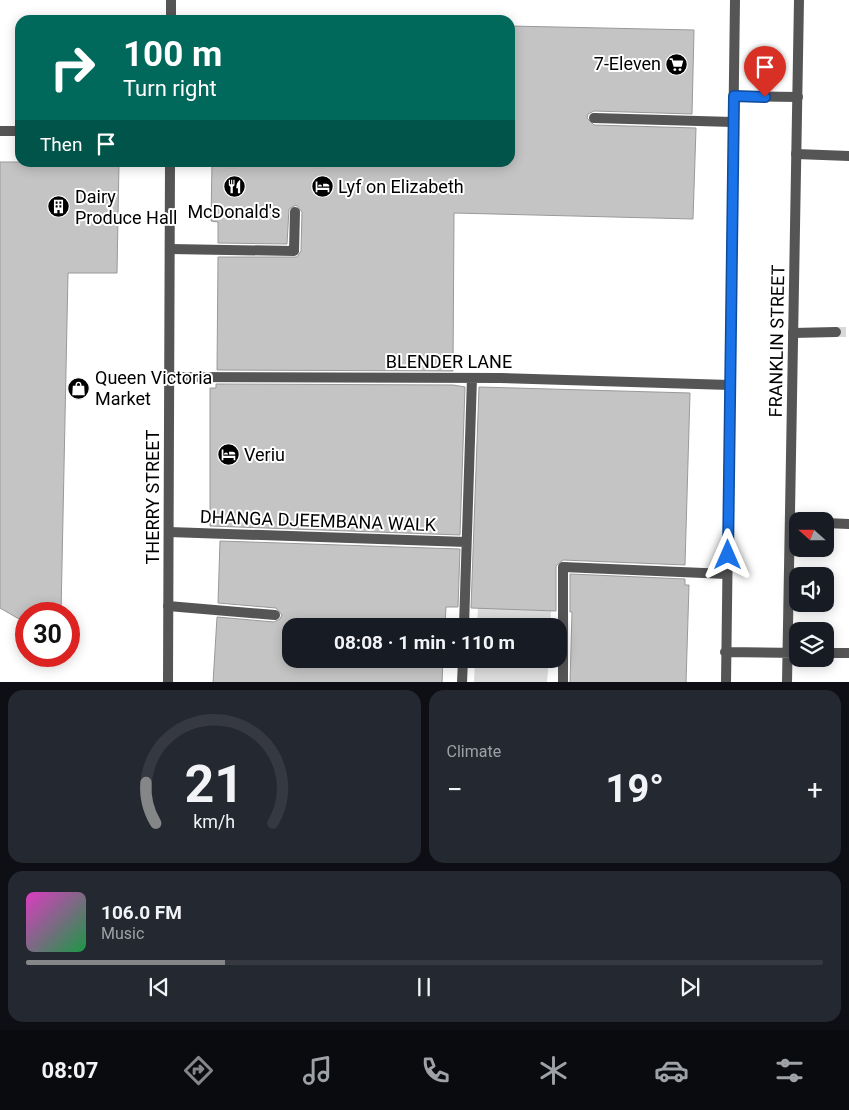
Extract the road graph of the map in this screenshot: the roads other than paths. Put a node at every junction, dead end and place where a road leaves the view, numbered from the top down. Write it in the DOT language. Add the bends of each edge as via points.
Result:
graph roads {
  1 [pos="171,0"];
  2 [pos="735,0"];
  3 [pos="800,0"];
  4 [pos="171,15"];
  5 [pos="734,96"];
  6 [pos="798,98"];
  7 [pos="594,118"];
  8 [pos="733,122"];
  9 [pos="0,131"];
  10 [pos="15,131"];
  11 [pos="796,154"];
  12 [pos="849,156"];
  13 [pos="170,167"];
  14 [pos="295,212"];
  15 [pos="170,249"];
  16 [pos="836,332"];
  17 [pos="793,333"];
  18 [pos="169,377"];
  19 [pos="472,378"];
  20 [pos="730,385"];
  21 [pos="794,512"];
  22 [pos="834,523"];
  23 [pos="849,524"];
  24 [pos="169,532"];
  25 [pos="466,542"];
  26 [pos="794,558"];
  27 [pos="727,574"];
  28 [pos="168,606"];
  29 [pos="275,615"];
  30 [pos="464,618"];
  31 [pos="793,622"];
  32 [pos="725,652"];
  33 [pos="789,652"];
  34 [pos="834,653"];
  35 [pos="849,653"];
  36 [pos="790,667"];
  37 [pos="462,668"];
  38 [pos="168,682"];
  39 [pos="462,682"];
  40 [pos="562,682"];
  41 [pos="726,682"];
  42 [pos="787,682"];
  1 -- 4 [label="street"];
  2 -- 5 [label="street"];
  3 -- 6 [label="street, FRANKLIN STREET"];
  5 -- 6 [label="street"];
  5 -- 8 [label="street"];
  6 -- 11 [label="street, FRANKLIN STREET"];
  7 -- 8 [label="street"];
  8 -- 20 [label="street"];
  9 -- 10 [label="street"];
  11 -- 12 [label="street"];
  11 -- 17 [label="street, FRANKLIN STREET"];
  13 -- 15 [label="street, THERRY STREET"];
  14 -- 15 [label="street" via="294,251"];
  15 -- 18 [label="street, THERRY STREET"];
  16 -- 17 [label="street"];
  17 -- 21 [label="street, FRANKLIN STREET"];
  18 -- 19 [label="street, BLENDER LANE"];
  18 -- 24 [label="street, THERRY STREET"];
  19 -- 20 [label="street, BLENDER LANE"];
  19 -- 25 [label="street"];
  20 -- 27 [label="street"];
  22 -- 23 [label="street"];
  24 -- 25 [label="street, DHANGA DJEEMBANA WALK"];
  24 -- 28 [label="street, THERRY STREET"];
  25 -- 30 [label="street"];
  26 -- 31 [label="street, FRANKLIN STREET"];
  27 -- 32 [label="street"];
  27 -- 40 [label="street" via="563,567"];
  28 -- 29 [label="street"];
  28 -- 38 [label="street, THERRY STREET"];
  32 -- 33 [label="street"];
  32 -- 41 [label="street"];
  34 -- 35 [label="street"];
  36 -- 42 [label="street, FRANKLIN STREET"];
  37 -- 39 [label="street"];
}
